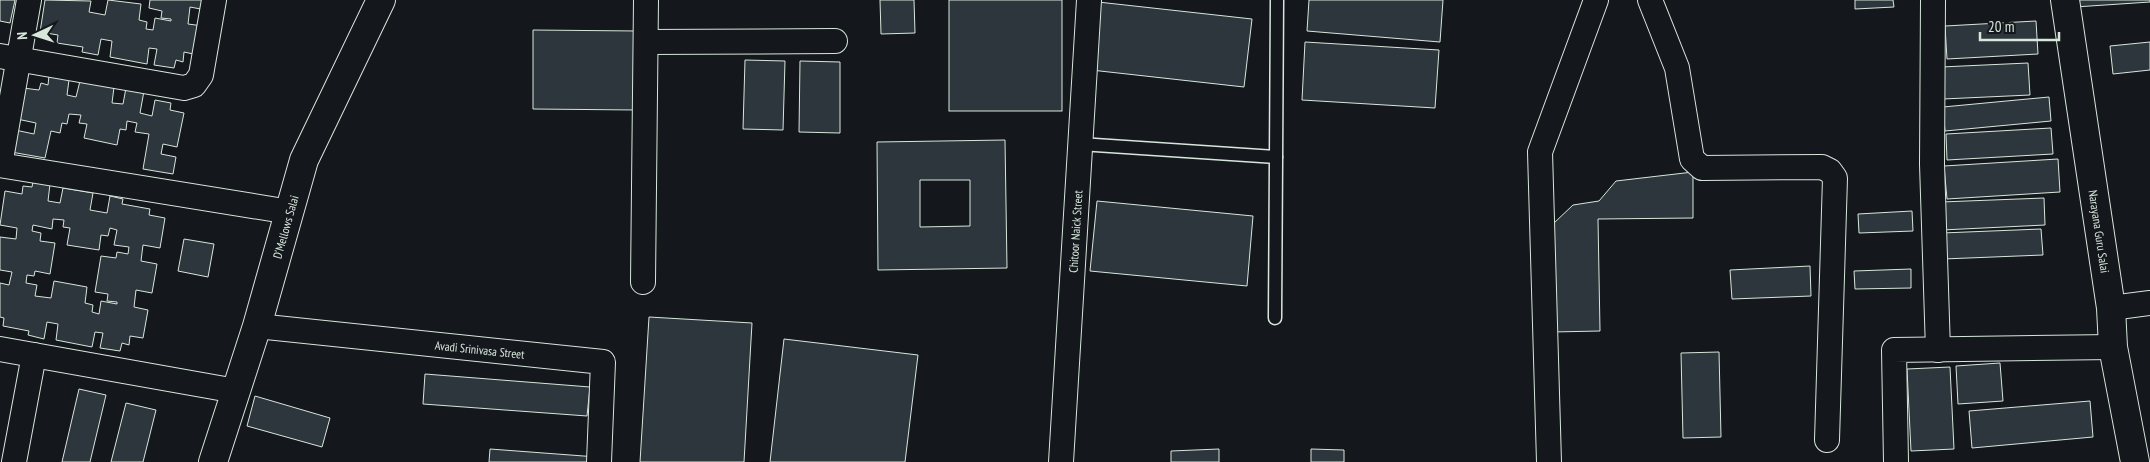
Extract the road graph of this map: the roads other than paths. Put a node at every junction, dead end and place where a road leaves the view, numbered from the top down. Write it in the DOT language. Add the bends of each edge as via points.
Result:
graph roads {
  1 [pos="29,0"];
  2 [pos="214,0"];
  3 [pos="381,0"];
  4 [pos="646,0"];
  5 [pos="1089,0"];
  6 [pos="1277,0"];
  7 [pos="1596,0"];
  8 [pos="1650,0"];
  9 [pos="1933,0"];
  10 [pos="2064,0"];
  11 [pos="835,41"];
  12 [pos="647,42"];
  13 [pos="9,58"];
  14 [pos="1080,144"];
  15 [pos="1276,157"];
  16 [pos="0,165"];
  17 [pos="290,212"];
  18 [pos="643,282"];
  19 [pos="2150,303"];
  20 [pos="2111,308"];
  21 [pos="1275,318"];
  22 [pos="257,326"];
  23 [pos="2113,347"];
  24 [pos="0,349"];
  25 [pos="1938,350"];
  26 [pos="34,355"];
  27 [pos="236,391"];
  28 [pos="1827,440"];
  29 [pos="14,462"];
  30 [pos="213,462"];
  31 [pos="599,462"];
  32 [pos="1061,462"];
  33 [pos="1549,462"];
  34 [pos="1896,462"];
  35 [pos="2135,462"];
  1 -- 13 [label="street"];
  2 -- 13 [label="street" via="201,75 194,85 184,88"];
  3 -- 17 [label="main road, D'Mellows Salai" via="304,160"];
  4 -- 12 [label="street"];
  5 -- 14 [label="street, Chitoor Naick Street"];
  6 -- 15 [label="lane"];
  7 -- 33 [label="street" via="1540,152"];
  8 -- 28 [label="street" via="1677,68 1692,159 1702,168 1822,167 1835,178"];
  9 -- 25 [label="street" via="1932,164"];
  10 -- 20 [label="main road, Narayana Guru Salai"];
  11 -- 12 [label="street"];
  12 -- 18 [label="street"];
  13 -- 16 [label="street"];
  14 -- 15 [label="lane"];
  14 -- 32 [label="street, Chitoor Naick Street"];
  15 -- 21 [label="lane"];
  16 -- 17 [label="street"];
  17 -- 22 [label="main road, D'Mellows Salai"];
  19 -- 20 [label="street"];
  20 -- 23 [label="main road, Narayana Guru Salai"];
  22 -- 27 [label="main road, D'Mellows Salai"];
  22 -- 31 [label="street, Avadi Srinivasa Street" via="603,362"];
  23 -- 25 [label="street"];
  23 -- 35 [label="main road, Narayana Guru Salai"];
  24 -- 26 [label="street"];
  25 -- 34 [label="street" via="1894,350"];
  26 -- 27 [label="street"];
  26 -- 29 [label="street"];
  27 -- 30 [label="main road, D'Mellows Salai"];
}
